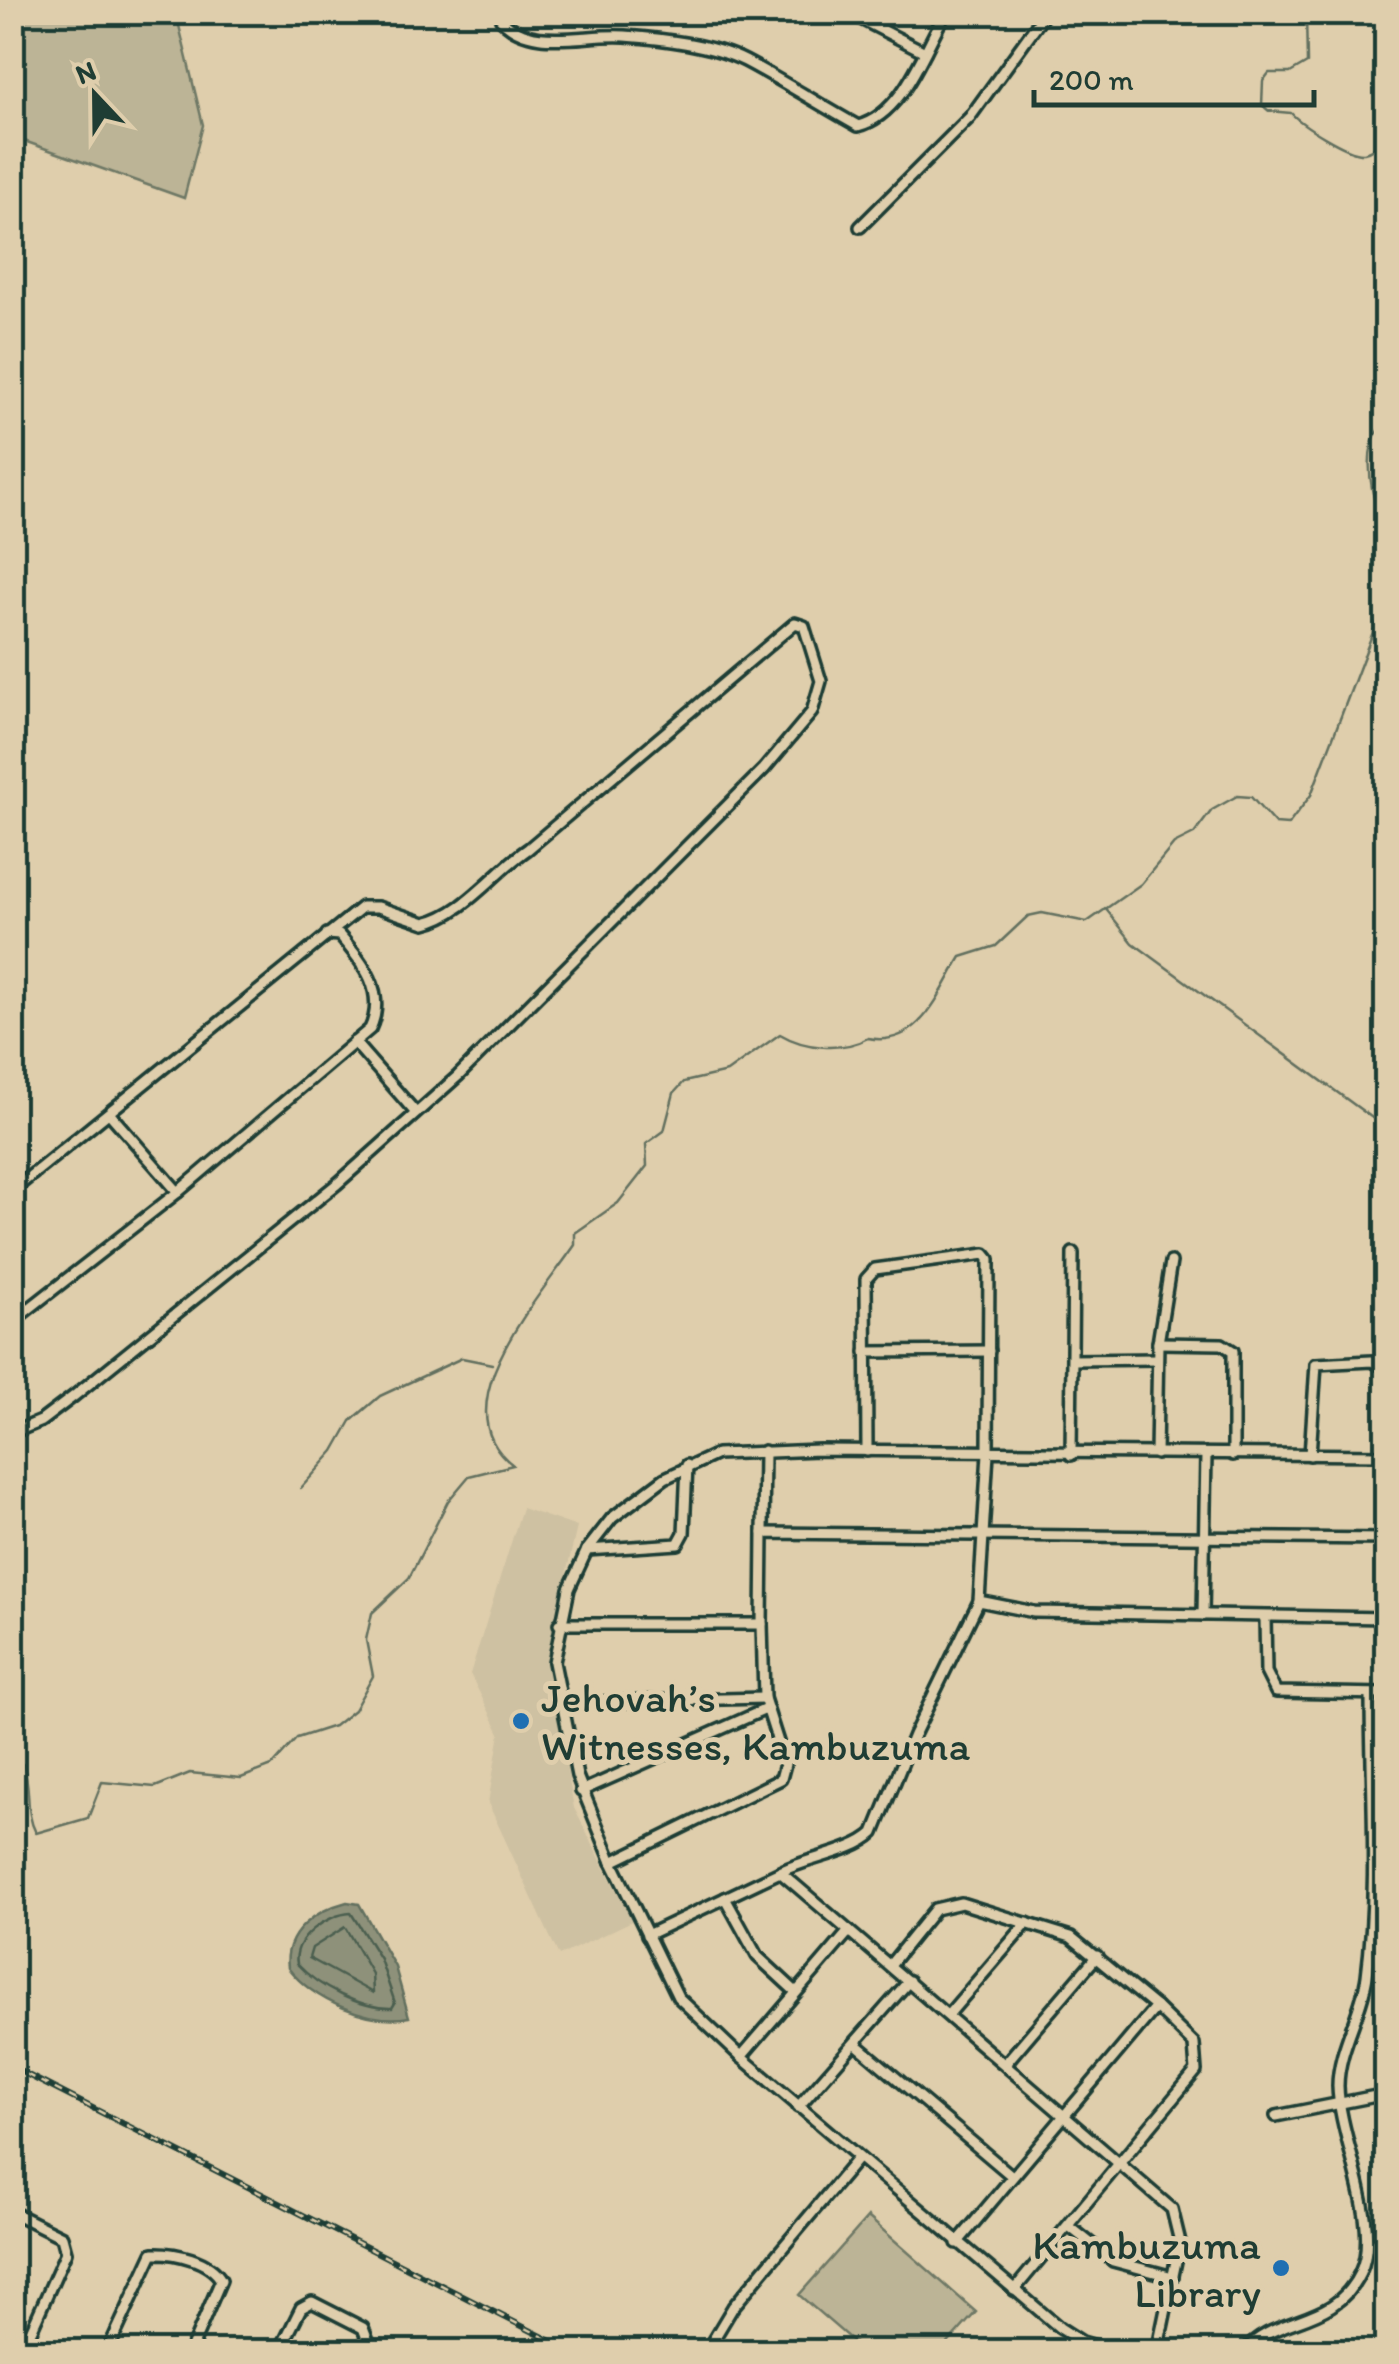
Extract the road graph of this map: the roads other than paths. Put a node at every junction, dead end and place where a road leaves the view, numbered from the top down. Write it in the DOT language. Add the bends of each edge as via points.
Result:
graph roads {
  1 [pos="502,12"];
  2 [pos="846,12"];
  3 [pos="946,12"];
  4 [pos="1046,12"];
  5 [pos="924,52"];
  6 [pos="860,228"];
  7 [pos="325,934"];
  8 [pos="354,1042"];
  9 [pos="109,1113"];
  10 [pos="416,1113"];
  11 [pos="12,1191"];
  12 [pos="178,1192"];
  13 [pos="1073,1253"];
  14 [pos="1171,1262"];
  15 [pos="12,1322"];
  16 [pos="1158,1343"];
  17 [pos="866,1352"];
  18 [pos="988,1352"];
  19 [pos="1073,1360"];
  20 [pos="1157,1360"];
  21 [pos="1386,1368"];
  22 [pos="12,1432"];
  23 [pos="764,1451"];
  24 [pos="867,1451"];
  25 [pos="988,1453"];
  26 [pos="1071,1454"];
  27 [pos="1156,1454"];
  28 [pos="1206,1455"];
  29 [pos="1233,1455"];
  30 [pos="1310,1455"];
  31 [pos="1386,1455"];
  32 [pos="687,1465"];
  33 [pos="764,1533"];
  34 [pos="986,1536"];
  35 [pos="1204,1538"];
  36 [pos="1386,1539"];
  37 [pos="587,1550"];
  38 [pos="980,1600"];
  39 [pos="1202,1615"];
  40 [pos="1265,1616"];
  41 [pos="1386,1618"];
  42 [pos="559,1624"];
  43 [pos="762,1624"];
  44 [pos="1371,1694"];
  45 [pos="1386,1694"];
  46 [pos="561,1703"];
  47 [pos="765,1703"];
  48 [pos="582,1792"];
  49 [pos="612,1862"];
  50 [pos="780,1872"];
  51 [pos="725,1898"];
  52 [pos="1027,1922"];
  53 [pos="849,1932"];
  54 [pos="647,1935"];
  55 [pos="1097,1956"];
  56 [pos="890,1966"];
  57 [pos="908,1981"];
  58 [pos="796,1992"];
  59 [pos="1156,2007"];
  60 [pos="948,2015"];
  61 [pos="855,2043"];
  62 [pos="740,2057"];
  63 [pos="1005,2064"];
  64 [pos="1386,2094"];
  65 [pos="1340,2103"];
  66 [pos="798,2107"];
  67 [pos="1063,2115"];
  68 [pos="1276,2116"];
  69 [pos="858,2158"];
  70 [pos="1122,2164"];
  71 [pos="1012,2176"];
  72 [pos="12,2212"];
  73 [pos="1070,2227"];
  74 [pos="957,2242"];
  75 [pos="1173,2276"];
  76 [pos="1014,2290"];
  77 [pos="12,2332"];
  78 [pos="27,2340"];
  79 [pos="50,2352"];
  80 [pos="107,2352"];
  81 [pos="190,2352"];
  82 [pos="280,2352"];
  83 [pos="364,2352"];
  84 [pos="706,2352"];
  85 [pos="1116,2352"];
  86 [pos="1158,2352"];
  87 [pos="1244,2352"];
  1 -- 5 [label="street" via="512,32 544,38 622,35 742,59 858,126 897,97"];
  2 -- 5 [label="street"];
  3 -- 5 [label="street"];
  4 -- 6 [label="street" via="970,117"];
  7 -- 8 [label="street" via="340,935 355,952 377,1000 370,1029"];
  7 -- 9 [label="street"];
  7 -- 10 [label="street" via="362,907 425,923 455,911 795,623 804,626 821,681 812,712 764,769"];
  8 -- 10 [label="street"];
  8 -- 12 [label="street"];
  9 -- 11 [label="street"];
  9 -- 12 [label="street"];
  10 -- 22 [label="street" via="74,1396 41,1421"];
  12 -- 15 [label="street"];
  13 -- 19 [label="street"];
  14 -- 16 [label="street"];
  16 -- 20 [label="street"];
  16 -- 29 [label="street" via="1222,1344 1232,1352"];
  17 -- 18 [label="street"];
  17 -- 18 [label="street" via="866,1279 875,1268 985,1254"];
  17 -- 24 [label="street"];
  18 -- 25 [label="street"];
  19 -- 20 [label="street"];
  19 -- 26 [label="street"];
  20 -- 27 [label="street"];
  21 -- 30 [label="street" via="1372,1361 1316,1364"];
  23 -- 24 [label="street"];
  23 -- 32 [label="street" via="716,1454"];
  23 -- 33 [label="street"];
  24 -- 25 [label="street"];
  25 -- 26 [label="street"];
  25 -- 34 [label="street"];
  26 -- 27 [label="street"];
  27 -- 28 [label="street"];
  28 -- 29 [label="street"];
  28 -- 35 [label="street"];
  29 -- 30 [label="street"];
  30 -- 31 [label="street"];
  32 -- 37 [label="street" via="626,1506"];
  32 -- 37 [label="street" via="678,1544"];
  33 -- 34 [label="street"];
  33 -- 43 [label="street"];
  34 -- 35 [label="street"];
  34 -- 38 [label="street"];
  35 -- 36 [label="street"];
  35 -- 39 [label="street"];
  37 -- 42 [label="street"];
  38 -- 39 [label="street" via="1034,1612"];
  38 -- 50 [label="street" via="920,1720 874,1834"];
  39 -- 40 [label="street"];
  40 -- 41 [label="street"];
  40 -- 44 [label="street" via="1266,1672 1276,1692"];
  42 -- 43 [label="street"];
  42 -- 46 [label="street" via="554,1662"];
  43 -- 47 [label="street"];
  44 -- 45 [label="street"];
  44 -- 65 [label="street" via="1368,1964 1340,2070"];
  46 -- 47 [label="street"];
  46 -- 48 [label="street"];
  47 -- 48 [label="street"];
  47 -- 49 [label="street" via="782,1752 781,1780"];
  48 -- 49 [label="street"];
  49 -- 54 [label="street"];
  50 -- 51 [label="street"];
  50 -- 53 [label="street"];
  51 -- 54 [label="street"];
  51 -- 58 [label="street" via="756,1956"];
  52 -- 55 [label="street" via="1063,1933"];
  52 -- 56 [label="street" via="961,1903 943,1905"];
  52 -- 60 [label="street"];
  53 -- 56 [label="street"];
  53 -- 58 [label="street"];
  54 -- 62 [label="street" via="678,1997"];
  55 -- 59 [label="street"];
  55 -- 63 [label="street"];
  56 -- 57 [label="street"];
  57 -- 60 [label="street"];
  57 -- 61 [label="street"];
  58 -- 62 [label="street"];
  59 -- 67 [label="street"];
  59 -- 70 [label="street" via="1187,2035 1198,2062 1191,2080"];
  60 -- 63 [label="street"];
  61 -- 66 [label="street"];
  61 -- 71 [label="street"];
  62 -- 66 [label="street"];
  63 -- 67 [label="street"];
  64 -- 65 [label="street"];
  65 -- 68 [label="street"];
  65 -- 87 [label="street" via="1366,2229 1364,2265 1332,2307"];
  66 -- 69 [label="street"];
  67 -- 70 [label="street"];
  67 -- 71 [label="street"];
  69 -- 74 [label="street"];
  69 -- 84 [label="street" via="733,2307"];
  70 -- 73 [label="street"];
  70 -- 75 [label="street" via="1177,2217"];
  71 -- 74 [label="street"];
  72 -- 78 [label="street" via="62,2237 66,2252"];
  73 -- 75 [label="street" via="1112,2261"];
  73 -- 76 [label="street"];
  74 -- 76 [label="street"];
  75 -- 86 [label="street"];
  76 -- 85 [label="street" via="1071,2336"];
  77 -- 78 [label="street"];
  78 -- 79 [label="street"];
  80 -- 81 [label="street" via="153,2253 173,2252 222,2280"];
  82 -- 83 [label="street" via="301,2308 312,2302 363,2328"];
}
